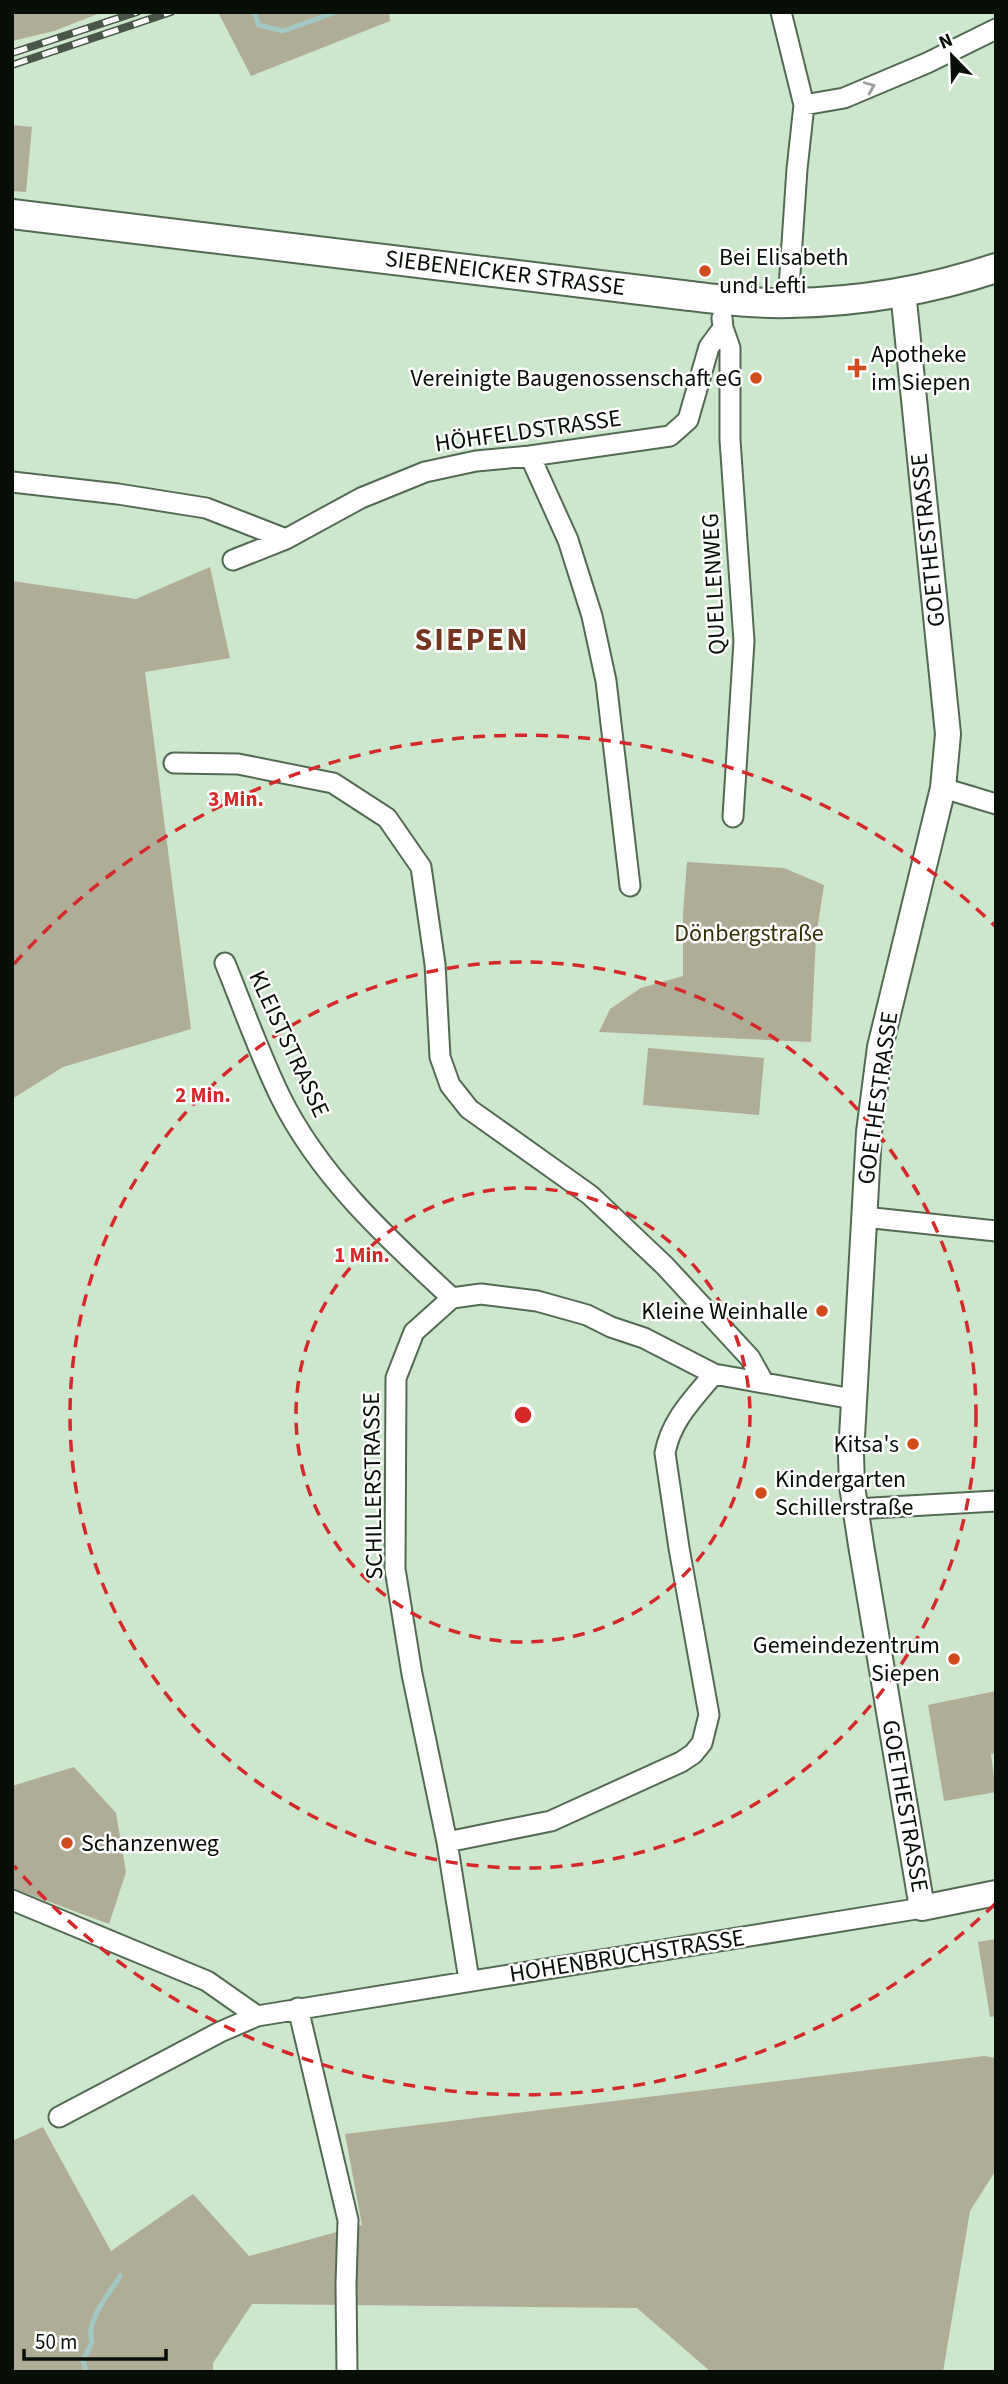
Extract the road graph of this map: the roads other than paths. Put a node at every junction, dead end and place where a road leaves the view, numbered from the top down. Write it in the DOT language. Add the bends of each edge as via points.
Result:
graph roads {
  1 [pos="781,12"];
  2 [pos="996,29"];
  3 [pos="804,105"];
  4 [pos="12,214"];
  5 [pos="996,268"];
  6 [pos="903,291"];
  7 [pos="720,299"];
  8 [pos="788,303"];
  9 [pos="723,328"];
  10 [pos="530,456"];
  11 [pos="12,482"];
  12 [pos="286,539"];
  13 [pos="233,560"];
  14 [pos="174,763"];
  15 [pos="943,788"];
  16 [pos="996,804"];
  17 [pos="733,817"];
  18 [pos="630,886"];
  19 [pos="225,963"];
  20 [pos="864,1217"];
  21 [pos="996,1231"];
  22 [pos="452,1298"];
  23 [pos="714,1374"];
  24 [pos="764,1383"];
  25 [pos="853,1399"];
  26 [pos="996,1501"];
  27 [pos="855,1509"];
  28 [pos="447,1842"];
  29 [pos="996,1893"];
  30 [pos="12,1900"];
  31 [pos="922,1908"];
  32 [pos="469,1980"];
  33 [pos="298,2008"];
  34 [pos="257,2016"];
  35 [pos="59,2117"];
  36 [pos="347,2372"];
  1 -- 3 [label="street"];
  3 -- 2 [label="street, one-way" via="844,98"];
  3 -- 8 [label="street"];
  4 -- 7 [label="main road, SIEBENEICKER STRASSE"];
  5 -- 6 [label="main road, SIEBENEICKER STRASSE"];
  6 -- 8 [label="main road, SIEBENEICKER STRASSE"];
  6 -- 15 [label="street, GOETHESTRASSE" via="948,734"];
  7 -- 8 [label="main road, SIEBENEICKER STRASSE"];
  7 -- 9 [label="street"];
  9 -- 10 [label="street, HÖHFELDSTRASSE" via="709,347 688,420 670,436"];
  9 -- 17 [label="street, QUELLENWEG" via="730,348 730,440 744,641"];
  10 -- 12 [label="street, HÖHFELDSTRASSE" via="425,472 361,498"];
  10 -- 18 [label="street" via="568,540 592,616 606,681"];
  11 -- 12 [label="street" via="206,508"];
  12 -- 13 [label="street, HÖHFELDSTRASSE"];
  14 -- 24 [label="street" via="238,764 333,783 387,818 421,867 435,964 440,1057 450,1085 470,1109 590,1195 665,1266 750,1358"];
  15 -- 16 [label="street"];
  15 -- 20 [label="street, GOETHESTRASSE" via="880,1047"];
  19 -- 22 [label="street, KLEISTSTRASSE" via="281,1096 307,1142 393,1244"];
  20 -- 21 [label="street"];
  20 -- 25 [label="street, GOETHESTRASSE"];
  22 -- 23 [label="street" via="481,1294 537,1301 587,1315"];
  22 -- 28 [label="street, SCHILLERSTRASSE" via="414,1332 396,1378 395,1569"];
  23 -- 24 [label="street"];
  23 -- 28 [label="street" via="677,1421 665,1453 709,1715 702,1743 681,1762 551,1822"];
  24 -- 25 [label="street"];
  25 -- 27 [label="street, GOETHESTRASSE" via="850,1435"];
  26 -- 27 [label="street"];
  27 -- 31 [label="street, GOETHESTRASSE"];
  28 -- 32 [label="street, SCHILLERSTRASSE"];
  29 -- 31 [label="street, HOHENBRUCHSTRASSE"];
  30 -- 34 [label="street" via="207,1981"];
  31 -- 32 [label="street, HOHENBRUCHSTRASSE"];
  32 -- 33 [label="street, HOHENBRUCHSTRASSE"];
  33 -- 34 [label="street, HOHENBRUCHSTRASSE"];
  33 -- 36 [label="street" via="348,2220"];
  34 -- 35 [label="street, HOHENBRUCHSTRASSE"];
}
